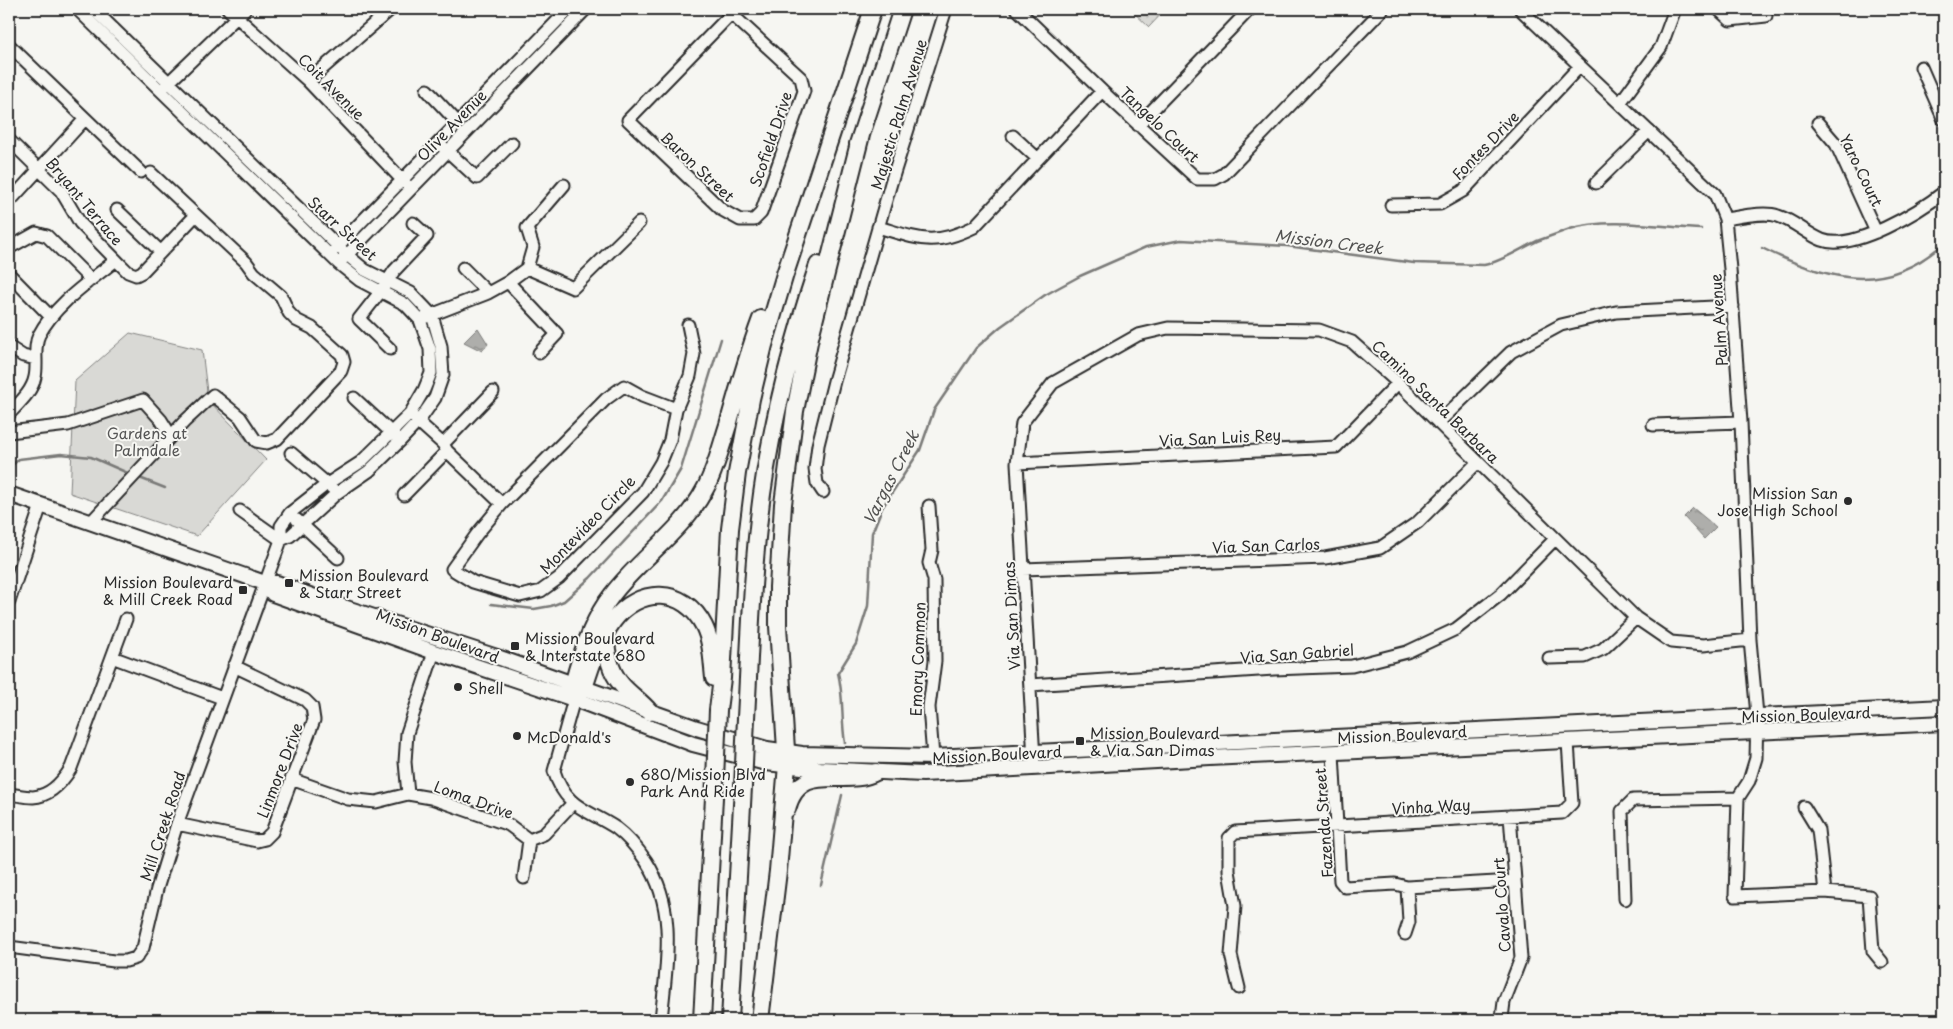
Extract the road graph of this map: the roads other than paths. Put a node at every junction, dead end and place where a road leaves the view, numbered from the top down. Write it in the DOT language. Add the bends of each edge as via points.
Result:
graph roads {
  1 [pos="77,9"];
  2 [pos="93,9"];
  3 [pos="391,9"];
  4 [pos="569,9"];
  5 [pos="586,9"];
  6 [pos="873,9"];
  7 [pos="902,9"];
  8 [pos="946,9"];
  9 [pos="1017,9"];
  10 [pos="1250,9"];
  11 [pos="1383,9"];
  12 [pos="1520,9"];
  13 [pos="1675,9"];
  14 [pos="1718,9"];
  15 [pos="237,11"];
  16 [pos="728,11"];
  17 [pos="1766,16"];
  18 [pos="9,45"];
  19 [pos="1580,66"];
  20 [pos="1921,67"];
  21 [pos="308,80"];
  22 [pos="165,86"];
  23 [pos="427,90"];
  24 [pos="1102,91"];
  25 [pos="1620,102"];
  26 [pos="85,118"];
  27 [pos="1944,120"];
  28 [pos="458,123"];
  29 [pos="1818,123"];
  30 [pos="1138,125"];
  31 [pos="1649,131"];
  32 [pos="861,135"];
  33 [pos="1013,136"];
  34 [pos="9,140"];
  35 [pos="438,142"];
  36 [pos="512,143"];
  37 [pos="447,151"];
  38 [pos="1038,159"];
  39 [pos="38,168"];
  40 [pos="402,180"];
  41 [pos="1596,183"];
  42 [pos="564,185"];
  43 [pos="410,190"];
  44 [pos="1944,192"];
  45 [pos="9,202"];
  46 [pos="1391,206"];
  47 [pos="117,210"];
  48 [pos="195,216"];
  49 [pos="1725,219"];
  50 [pos="754,220"];
  51 [pos="803,220"];
  52 [pos="413,223"];
  53 [pos="639,223"];
  54 [pos="878,227"];
  55 [pos="1876,232"];
  56 [pos="9,248"];
  57 [pos="334,250"];
  58 [pos="161,252"];
  59 [pos="343,259"];
  60 [pos="116,260"];
  61 [pos="463,268"];
  62 [pos="527,268"];
  63 [pos="9,274"];
  64 [pos="91,280"];
  65 [pos="508,282"];
  66 [pos="384,286"];
  67 [pos="488,293"];
  68 [pos="1733,306"];
  69 [pos="432,314"];
  70 [pos="50,317"];
  71 [pos="420,320"];
  72 [pos="688,325"];
  73 [pos="9,347"];
  74 [pos="390,349"];
  75 [pos="538,353"];
  76 [pos="36,359"];
  77 [pos="1398,383"];
  78 [pos="493,392"];
  79 [pos="354,398"];
  80 [pos="676,409"];
  81 [pos="9,414"];
  82 [pos="414,418"];
  83 [pos="1741,422"];
  84 [pos="1438,423"];
  85 [pos="1652,425"];
  86 [pos="9,432"];
  87 [pos="391,432"];
  88 [pos="172,436"];
  89 [pos="400,441"];
  90 [pos="445,447"];
  91 [pos="291,453"];
  92 [pos="1478,462"];
  93 [pos="1017,463"];
  94 [pos="327,484"];
  95 [pos="824,492"];
  96 [pos="337,493"];
  97 [pos="9,494"];
  98 [pos="404,495"];
  99 [pos="502,504"];
  100 [pos="41,505"];
  101 [pos="929,506"];
  102 [pos="240,511"];
  103 [pos="290,513"];
  104 [pos="90,523"];
  105 [pos="302,524"];
  106 [pos="1555,538"];
  107 [pos="281,540"];
  108 [pos="338,558"];
  109 [pos="1023,569"];
  110 [pos="265,583"];
  111 [pos="9,602"];
  112 [pos="1636,618"];
  113 [pos="126,619"];
  114 [pos="606,632"];
  115 [pos="1750,640"];
  116 [pos="434,652"];
  117 [pos="112,657"];
  118 [pos="1549,658"];
  119 [pos="234,666"];
  120 [pos="1030,686"];
  121 [pos="577,691"];
  122 [pos="222,698"];
  123 [pos="1944,707"];
  124 [pos="718,710"];
  125 [pos="650,712"];
  126 [pos="1757,716"];
  127 [pos="1944,723"];
  128 [pos="1757,732"];
  129 [pos="1568,742"];
  130 [pos="1034,753"];
  131 [pos="1333,753"];
  132 [pos="932,757"];
  133 [pos="787,759"];
  134 [pos="1034,768"];
  135 [pos="876,772"];
  136 [pos="292,779"];
  137 [pos="9,794"];
  138 [pos="408,794"];
  139 [pos="1738,798"];
  140 [pos="574,803"];
  141 [pos="1804,807"];
  142 [pos="1510,816"];
  143 [pos="176,824"];
  144 [pos="1338,826"];
  145 [pos="782,828"];
  146 [pos="529,840"];
  147 [pos="524,878"];
  148 [pos="1514,881"];
  149 [pos="1407,887"];
  150 [pos="1825,892"];
  151 [pos="1625,899"];
  152 [pos="1405,934"];
  153 [pos="9,947"];
  154 [pos="1882,962"];
  155 [pos="1239,988"];
  156 [pos="1502,1018"];
  157 [pos="661,1020"];
  158 [pos="702,1020"];
  159 [pos="730,1020"];
  160 [pos="760,1020"];
  1 -- 22 [label="street, Starr Street"];
  2 -- 22 [label="street, Starr Street"];
  3 -- 21 [label="street"];
  4 -- 28 [label="street, Olive Avenue"];
  5 -- 37 [label="street, Olive Avenue"];
  6 -- 51 [label="highway"];
  7 -- 32 [label="highway"];
  8 -- 54 [label="street, Majestic Palm Avenue"];
  9 -- 24 [label="street"];
  10 -- 30 [label="street"];
  11 -- 30 [label="street, Tangelo Court" via="1224,174 1215,179 1196,179"];
  12 -- 19 [label="street, Palm Avenue"];
  13 -- 25 [label="street" via="1661,47"];
  14 -- 17 [label="street" via="1730,20"];
  15 -- 21 [label="street, Coit Avenue"];
  15 -- 22 [label="street"];
  16 -- 50 [label="street, Scofield Drive" via="801,78 804,91 761,213"];
  16 -- 50 [label="street, Baron Street" via="628,120 722,210 740,220"];
  18 -- 26 [label="street"];
  19 -- 25 [label="street, Palm Avenue"];
  19 -- 46 [label="street, Fontes Drive" via="1463,191 1440,204"];
  20 -- 27 [label="street"];
  21 -- 40 [label="street, Coit Avenue"];
  22 -- 57 [label="street, Starr Street"];
  23 -- 28 [label="street"];
  24 -- 30 [label="street, Tangelo Court"];
  24 -- 38 [label="street, Tangelo Court"];
  25 -- 31 [label="street, Palm Avenue"];
  26 -- 39 [label="street"];
  26 -- 48 [label="street"];
  28 -- 35 [label="street, Olive Avenue"];
  29 -- 55 [label="street, Yaro Court" via="1836,144"];
  31 -- 41 [label="street"];
  31 -- 49 [label="street, Palm Avenue" via="1715,194"];
  32 -- 133 [label="highway" via="810,337 783,504 778,586"];
  32 -- 159 [label="highway, bridge" via="799,324 771,440 762,494 756,549"];
  33 -- 38 [label="street"];
  34 -- 39 [label="street, Bryant Terrace"];
  35 -- 37 [label="street"];
  35 -- 40 [label="street, Olive Avenue"];
  36 -- 37 [label="street" via="477,178"];
  37 -- 43 [label="street, Olive Avenue"];
  38 -- 54 [label="street, Tangelo Court" via="974,227 958,234 942,240 928,240"];
  39 -- 45 [label="street"];
  39 -- 60 [label="street, Bryant Terrace" via="61,191 80,223"];
  40 -- 43 [label="street, Coit Avenue"];
  40 -- 57 [label="street, Olive Avenue"];
  42 -- 62 [label="street" via="527,228 533,247"];
  43 -- 59 [label="street, Olive Avenue"];
  44 -- 55 [label="street" via="1925,208"];
  47 -- 58 [label="street"];
  48 -- 58 [label="street"];
  48 -- 88 [label="street" via="282,296 289,313 312,328 342,355 344,362 341,371 277,439 267,443 256,440 240,417 213,395"];
  49 -- 55 [label="street" via="1777,215 1824,240 1845,243"];
  49 -- 68 [label="street, Palm Avenue"];
  51 -- 121 [label="highway" via="754,340 706,489 692,510 601,610 592,628"];
  51 -- 124 [label="highway" via="764,345 740,455 728,547"];
  52 -- 66 [label="street" via="427,236"];
  53 -- 62 [label="street" via="573,288"];
  54 -- 95 [label="street, Majestic Palm Avenue" via="818,445 815,469 817,483"];
  56 -- 64 [label="street" via="36,233 46,236"];
  57 -- 59 [label="street, Starr Street"];
  58 -- 60 [label="street, Bryant Terrace" via="136,275"];
  59 -- 66 [label="street, Starr Street" via="358,280"];
  60 -- 64 [label="street"];
  61 -- 67 [label="street"];
  62 -- 65 [label="street"];
  63 -- 70 [label="street"];
  64 -- 70 [label="street"];
  65 -- 67 [label="street"];
  65 -- 75 [label="street" via="557,334"];
  66 -- 69 [label="street, Starr Street" via="411,293"];
  66 -- 71 [label="street, Starr Street"];
  66 -- 74 [label="street" via="359,319"];
  67 -- 69 [label="street"];
  68 -- 83 [label="street, Palm Avenue"];
  68 -- 84 [label="street" via="1616,312 1561,325 1511,352"];
  69 -- 71 [label="street"];
  69 -- 82 [label="street, Starr Street" via="441,346 443,375 435,398"];
  70 -- 76 [label="street" via="38,337"];
  71 -- 82 [label="street, Starr Street" via="430,349 431,373"];
  72 -- 80 [label="street" via="694,354 690,376"];
  73 -- 76 [label="street" via="23,356"];
  76 -- 81 [label="street" via="30,391"];
  77 -- 84 [label="street, Camino Santa Barbara"];
  77 -- 93 [label="street, Via San Luis Rey" via="1336,446"];
  77 -- 93 [label="street, Camino Santa Barbara" via="1352,342 1320,330 1168,328 1138,335 1053,383 1022,423"];
  78 -- 90 [label="street"];
  79 -- 87 [label="street"];
  80 -- 99 [label="street, Montevideo Circle" via="624,386 606,398"];
  80 -- 99 [label="street, Montevideo Circle" via="670,440 643,492 558,578 541,591 520,596 473,582 452,570"];
  82 -- 87 [label="street, Starr Street"];
  82 -- 89 [label="street, Starr Street"];
  82 -- 90 [label="street"];
  83 -- 85 [label="street"];
  83 -- 115 [label="street, Palm Avenue"];
  84 -- 92 [label="street, Camino Santa Barbara"];
  86 -- 88 [label="street" via="68,425 143,400"];
  87 -- 89 [label="street"];
  87 -- 94 [label="street, Starr Street" via="361,462"];
  88 -- 104 [label="street"];
  89 -- 96 [label="street, Starr Street" via="369,471"];
  90 -- 98 [label="street"];
  90 -- 99 [label="street"];
  91 -- 94 [label="street"];
  92 -- 106 [label="street, Camino Santa Barbara"];
  92 -- 109 [label="street, Via San Carlos" via="1418,522 1380,548 1325,558"];
  93 -- 109 [label="street, Via San Dimas"];
  94 -- 96 [label="street"];
  94 -- 103 [label="street, Starr Street"];
  96 -- 105 [label="street, Starr Street"];
  97 -- 100 [label="main road, Mission Boulevard"];
  100 -- 104 [label="main road, Mission Boulevard"];
  100 -- 111 [label="street"];
  101 -- 132 [label="street, Emory Common" via="932,550 928,563 934,580 935,661 929,707"];
  102 -- 107 [label="street"];
  103 -- 105 [label="street"];
  103 -- 107 [label="street, Starr Street" via="281,526"];
  104 -- 110 [label="main road, Mission Boulevard"];
  105 -- 107 [label="street, Starr Street"];
  105 -- 108 [label="street"];
  106 -- 112 [label="street, Camino Santa Barbara"];
  106 -- 120 [label="street, Via San Gabriel" via="1502,594 1456,629 1408,652 1352,666"];
  107 -- 110 [label="street, Starr Street"];
  109 -- 120 [label="street, Via San Dimas"];
  110 -- 116 [label="main road, Mission Boulevard" via="273,594"];
  110 -- 119 [label="street, Mill Creek Road"];
  110 -- 121 [label="main road, Mission Boulevard" via="277,583 500,658"];
  112 -- 115 [label="street, Camino Santa Barbara" via="1671,642 1703,645"];
  112 -- 118 [label="street" via="1603,649 1585,657"];
  113 -- 117 [label="street"];
  114 -- 121 [label="highway"];
  114 -- 124 [label="highway" via="623,610 636,600 665,595 679,600 699,616 710,641"];
  114 -- 125 [label="highway" via="606,650 614,674"];
  115 -- 126 [label="street, Palm Avenue"];
  116 -- 121 [label="main road, Mission Boulevard"];
  116 -- 138 [label="street" via="407,732"];
  117 -- 122 [label="street"];
  117 -- 137 [label="street" via="64,779 35,797"];
  119 -- 122 [label="street, Mill Creek Road"];
  119 -- 136 [label="street, Linmore Drive" via="305,700 312,707 314,720"];
  120 -- 130 [label="street, Via San Dimas"];
  121 -- 125 [label="main road, Mission Boulevard"];
  121 -- 133 [label="main road, Mission Boulevard" via="692,744 766,762"];
  121 -- 140 [label="street" via="554,771 565,795"];
  122 -- 143 [label="street, Mill Creek Road"];
  123 -- 126 [label="main road, Mission Boulevard"];
  124 -- 158 [label="highway, bridge"];
  125 -- 133 [label="main road, Mission Boulevard" via="767,749"];
  126 -- 128 [label="street, Palm Avenue"];
  126 -- 130 [label="main road, Mission Boulevard"];
  127 -- 128 [label="main road, Mission Boulevard"];
  128 -- 129 [label="main road, Mission Boulevard"];
  128 -- 139 [label="street, Palm Avenue" via="1756,758 1750,780"];
  129 -- 131 [label="main road, Mission Boulevard"];
  129 -- 142 [label="street, Vinha Way" via="1572,803 1562,813"];
  130 -- 132 [label="main road, Mission Boulevard"];
  130 -- 134 [label="street, Via San Dimas"];
  131 -- 134 [label="main road, Mission Boulevard"];
  131 -- 144 [label="street, Fazenda Street"];
  132 -- 133 [label="main road, Mission Boulevard"];
  133 -- 135 [label="main road, Mission Boulevard"];
  133 -- 145 [label="highway"];
  134 -- 135 [label="main road, Mission Boulevard" via="924,774"];
  135 -- 145 [label="highway" via="864,778 820,778 805,783 792,795"];
  136 -- 138 [label="street, Loma Drive" via="348,799 376,802"];
  136 -- 143 [label="street, Linmore Drive" via="272,832 265,839 257,841"];
  138 -- 146 [label="street, Loma Drive" via="432,798 509,825"];
  139 -- 150 [label="street" via="1735,896"];
  139 -- 151 [label="street" via="1633,800 1622,811"];
  140 -- 146 [label="street" via="544,834"];
  140 -- 157 [label="street" via="630,840 658,882 669,929"];
  141 -- 150 [label="street" via="1818,830"];
  142 -- 144 [label="street, Vinha Way"];
  142 -- 148 [label="street, Cavalo Court"];
  143 -- 153 [label="street, Mill Creek Road" via="143,948 136,958 126,962 114,961"];
  144 -- 149 [label="street, Fazenda Street" via="1340,882 1345,887 1395,884"];
  144 -- 155 [label="street, Vinha Way" via="1236,832 1229,838 1229,871 1235,906 1231,955"];
  145 -- 160 [label="highway"];
  146 -- 147 [label="street"];
  148 -- 149 [label="street, Fazenda Street"];
  148 -- 156 [label="street, Cavalo Court" via="1521,958 1504,1002"];
  149 -- 152 [label="street" via="1409,922"];
  150 -- 154 [label="street" via="1869,896 1874,951"];
}
